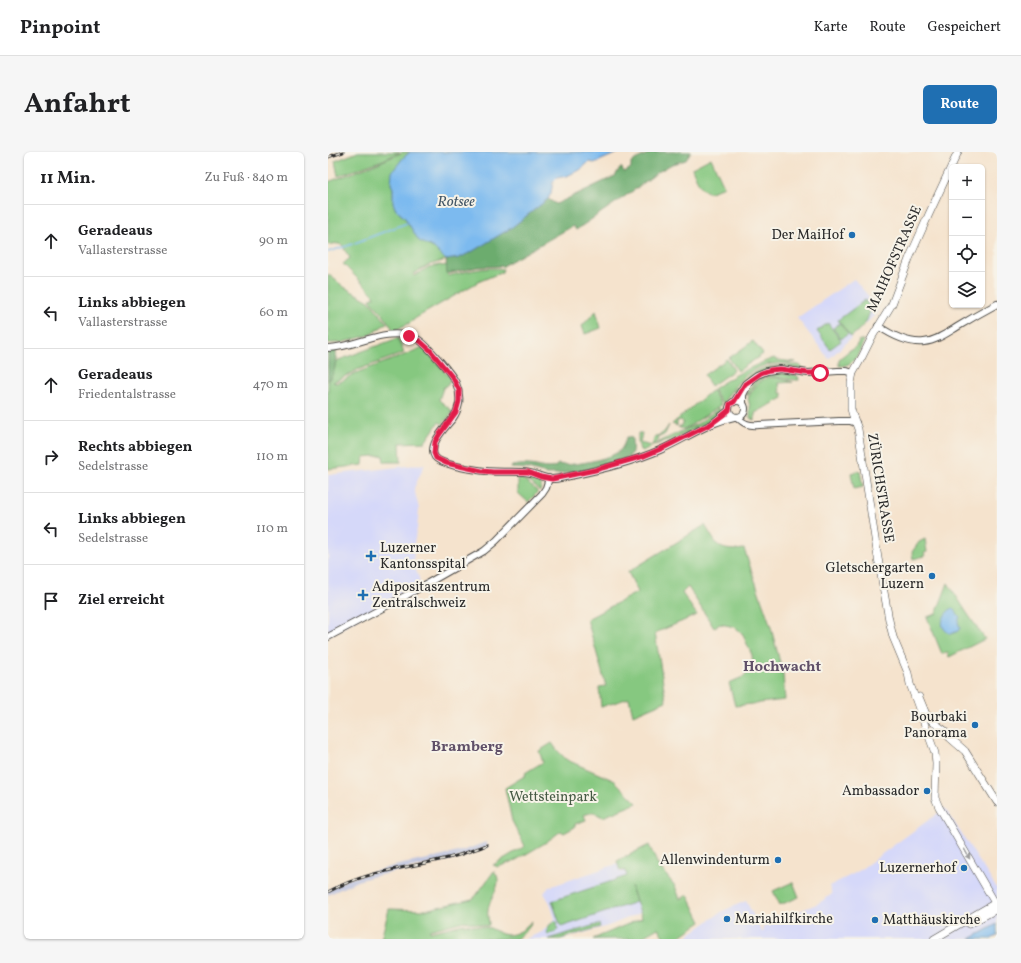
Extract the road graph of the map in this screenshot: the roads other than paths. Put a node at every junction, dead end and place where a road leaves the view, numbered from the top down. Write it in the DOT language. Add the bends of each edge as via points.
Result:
graph roads {
  1 [pos="958,152"];
  2 [pos="997,304"];
  3 [pos="878,326"];
  4 [pos="328,348"];
  5 [pos="853,372"];
  6 [pos="750,381"];
  7 [pos="734,402"];
  8 [pos="743,404"];
  9 [pos="729,410"];
  10 [pos="744,413"];
  11 [pos="735,417"];
  12 [pos="856,423"];
  13 [pos="711,424"];
  14 [pos="759,424"];
  15 [pos="549,478"];
  16 [pos="328,637"];
  17 [pos="908,673"];
  18 [pos="997,802"];
  19 [pos="997,904"];
  20 [pos="934,939"];
  21 [pos="943,939"];
  1 -- 3 [label="main road, MAIHOFSTRASSE" via="909,259 892,304"];
  2 -- 3 [label="main road" via="931,341 911,342"];
  3 -- 5 [label="main road, MAIHOFSTRASSE"];
  4 -- 15 [label="main road" via="394,334 418,340 453,378 459,394 456,412 435,442 436,458 446,463 482,471 528,472"];
  5 -- 6 [label="main road" via="808,373 776,369 761,373"];
  5 -- 12 [label="main road, MAIHOFSTRASSE" via="850,395"];
  6 -- 7 [label="main road" via="745,384"];
  6 -- 8 [label="main road" via="743,395"];
  7 -- 8 [label="main road"];
  7 -- 9 [label="main road" via="730,404"];
  8 -- 10 [label="main road"];
  9 -- 11 [label="main road"];
  9 -- 13 [label="main road"];
  10 -- 11 [label="main road"];
  10 -- 14 [label="main road" via="748,420"];
  11 -- 13 [label="main road"];
  11 -- 14 [label="main road" via="746,424"];
  12 -- 14 [label="main road" via="846,421"];
  12 -- 17 [label="main road, ZÜRICHSTRASSE" via="888,620"];
  13 -- 15 [label="main road" via="644,456 589,472 557,479"];
  15 -- 16 [label="main road" via="542,494 484,551"];
  17 -- 18 [label="main road, ZÜRICHSTRASSE" via="926,714 965,751"];
  17 -- 19 [label="main road, ZÜRICHSTRASSE, one-way" via="935,753 935,798"];
  19 -- 20 [label="main road"];
  19 -- 21 [label="main road"];
}
